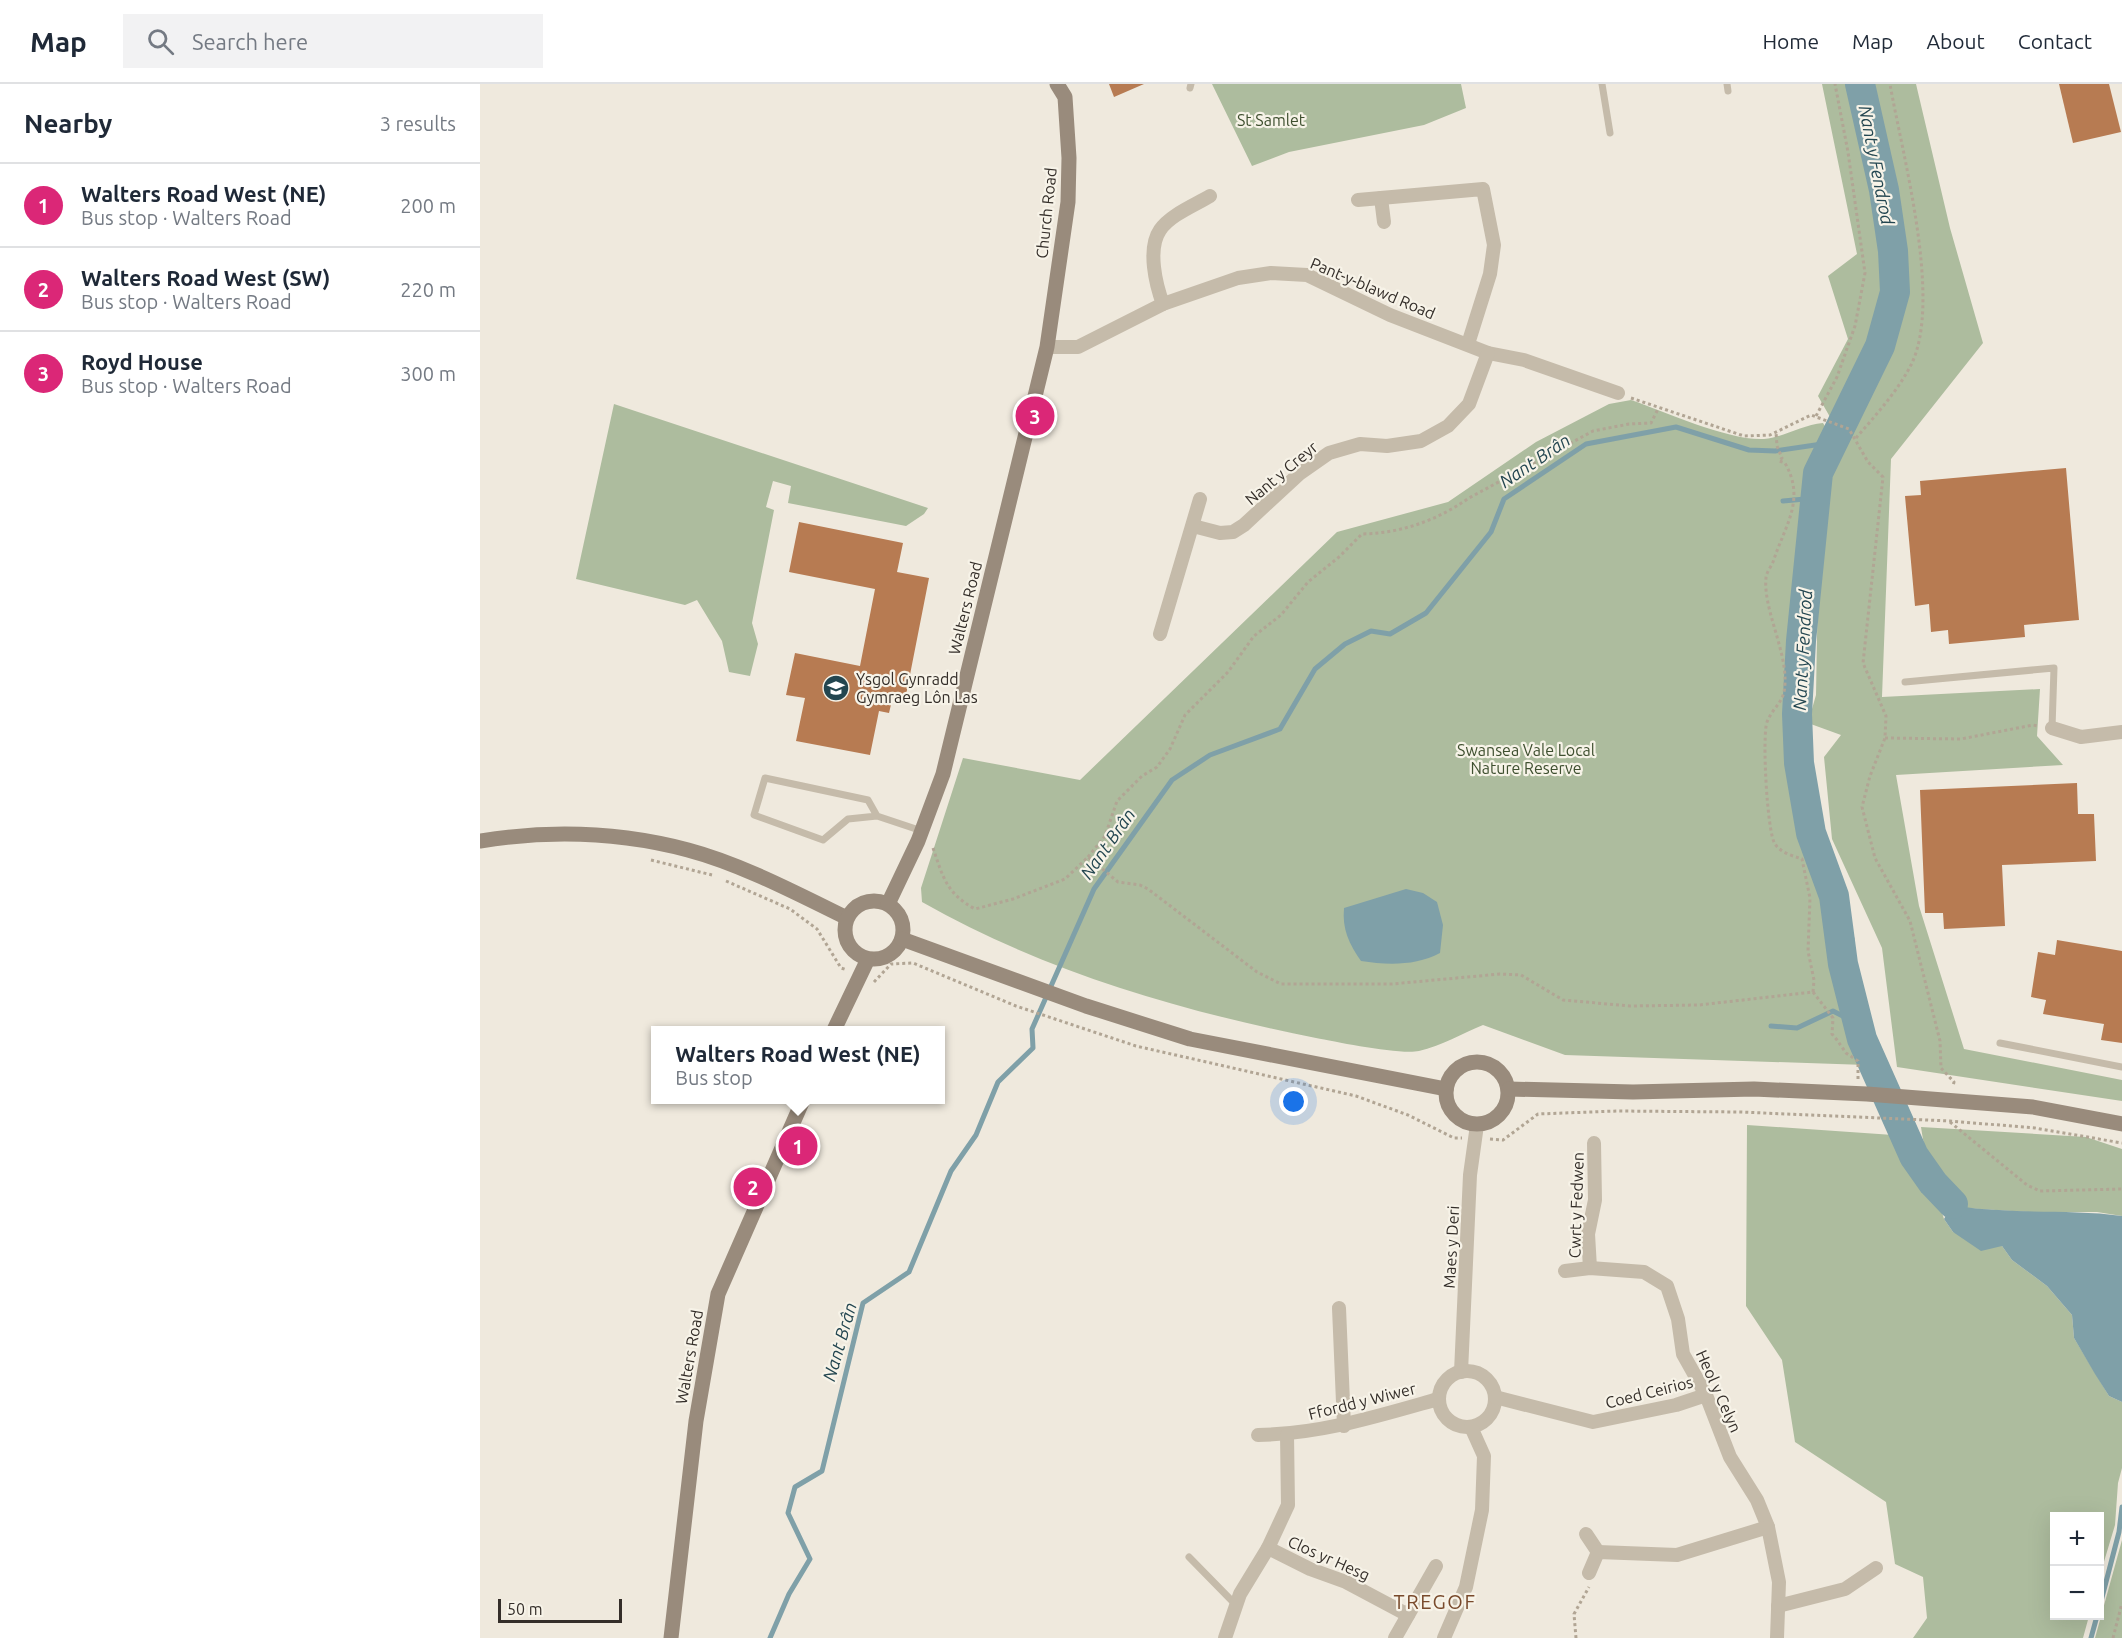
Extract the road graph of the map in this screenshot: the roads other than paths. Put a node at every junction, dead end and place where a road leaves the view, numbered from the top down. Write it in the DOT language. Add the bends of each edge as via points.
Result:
graph roads {
  1 [pos="1057,84"];
  2 [pos="1602,84"];
  3 [pos="1610,133"];
  4 [pos="1210,196"];
  5 [pos="1381,198"];
  6 [pos="1358,200"];
  7 [pos="1384,222"];
  8 [pos="1163,304"];
  9 [pos="1468,344"];
  10 [pos="1047,347"];
  11 [pos="1488,353"];
  12 [pos="1618,393"];
  13 [pos="1200,499"];
  14 [pos="1193,526"];
  15 [pos="1160,634"];
  16 [pos="1905,682"];
  17 [pos="2052,728"];
  18 [pos="2122,732"];
  19 [pos="877,816"];
  20 [pos="920,836"];
  21 [pos="480,841"];
  22 [pos="888,904"];
  23 [pos="847,918"];
  24 [pos="902,939"];
  25 [pos="868,959"];
  26 [pos="836,1026"];
  27 [pos="2000,1043"];
  28 [pos="2122,1067"];
  29 [pos="1446,1089"];
  30 [pos="1509,1089"];
  31 [pos="801,1104"];
  32 [pos="2122,1124"];
  33 [pos="1477,1125"];
  34 [pos="1594,1143"];
  35 [pos="1590,1268"];
  36 [pos="1565,1272"];
  37 [pos="1339,1308"];
  38 [pos="1461,1372"];
  39 [pos="1706,1395"];
  40 [pos="1495,1397"];
  41 [pos="1438,1399"];
  42 [pos="1344,1426"];
  43 [pos="1471,1427"];
  44 [pos="1258,1435"];
  45 [pos="1287,1435"];
  46 [pos="1768,1527"];
  47 [pos="1586,1534"];
  48 [pos="1268,1548"];
  49 [pos="1598,1552"];
  50 [pos="1188,1557"];
  51 [pos="1436,1566"];
  52 [pos="1876,1568"];
  53 [pos="1588,1573"];
  54 [pos="1236,1605"];
  55 [pos="1778,1606"];
  56 [pos="1408,1615"];
  57 [pos="671,1638"];
  58 [pos="1225,1638"];
  59 [pos="1395,1638"];
  60 [pos="1444,1638"];
  61 [pos="1777,1638"];
  1 -- 10 [label="main road, Church Road" via="1065,97 1068,202"];
  2 -- 3 [label="lane"];
  4 -- 8 [label="street" via="1160,230 1154,263"];
  5 -- 6 [label="street"];
  5 -- 7 [label="street"];
  5 -- 9 [label="street" via="1484,189 1494,245 1490,274"];
  8 -- 9 [label="street, Pant-y-blawd Road" via="1238,278 1271,273 1307,275 1390,315"];
  8 -- 10 [label="street, Pant-y-blawd Road" via="1078,347"];
  9 -- 11 [label="street, Pant-y-blawd Road"];
  10 -- 20 [label="main road, Walters Road" via="943,774"];
  11 -- 12 [label="street, Pant-y-blawd Road" via="1524,360"];
  11 -- 14 [label="street, Nant y Creyr" via="1469,404 1448,426 1421,441 1388,446 1360,444 1329,453 1233,532"];
  13 -- 14 [label="street"];
  14 -- 15 [label="street"];
  16 -- 17 [label="lane" via="2054,668"];
  17 -- 18 [label="street" via="2081,737"];
  19 -- 19 [label="lane" via="848,819 823,840 754,815 765,778 868,800"];
  19 -- 20 [label="lane"];
  20 -- 22 [label="main road, Walters Road"];
  21 -- 23 [label="main road" via="524,834 618,837 689,850 784,887"];
  22 -- 23 [label="main road" via="864,902"];
  22 -- 24 [label="main road" via="902,919"];
  23 -- 25 [label="main road" via="844,928 850,948"];
  24 -- 25 [label="main road" via="889,956"];
  24 -- 29 [label="main road" via="1190,1039"];
  25 -- 26 [label="main road"];
  27 -- 28 [label="lane"];
  29 -- 30 [label="main road" via="1456,1070 1477,1061 1498,1069"];
  29 -- 33 [label="main road" via="1453,1114"];
  30 -- 32 [label="main road" via="1862,1093 2032,1107"];
  30 -- 33 [label="main road" via="1501,1114"];
  31 -- 57 [label="main road, Walters Road" via="718,1294 696,1421"];
  33 -- 38 [label="street, Maes y Deri" via="1470,1175"];
  34 -- 35 [label="street, Cwrt y Fedwen" via="1595,1200 1588,1234"];
  35 -- 36 [label="street, Heol y Celyn"];
  35 -- 39 [label="street, Heol y Celyn" via="1644,1272 1666,1286 1678,1319 1683,1354"];
  37 -- 42 [label="street"];
  38 -- 40 [label="street" via="1482,1375 1492,1385"];
  38 -- 41 [label="street" via="1444,1383"];
  39 -- 40 [label="street, Coed Ceirios" via="1593,1422"];
  39 -- 46 [label="street, Heol y Celyn" via="1730,1457 1757,1500"];
  40 -- 43 [label="street" via="1493,1410 1485,1420"];
  41 -- 42 [label="street, Ffordd y Wiwer"];
  41 -- 43 [label="street" via="1449,1421"];
  42 -- 45 [label="street, Ffordd y Wiwer"];
  43 -- 60 [label="street" via="1484,1456 1482,1510 1466,1587"];
  44 -- 45 [label="street, Ffordd y Wiwer"];
  45 -- 48 [label="street, Clos yr Hesg" via="1287,1505"];
  46 -- 49 [label="street" via="1677,1555"];
  46 -- 55 [label="street, Heol y Celyn" via="1779,1582"];
  47 -- 49 [label="street"];
  48 -- 54 [label="street, Clos yr Hesg"];
  48 -- 56 [label="street, Clos yr Hesg" via="1346,1582"];
  49 -- 53 [label="street"];
  50 -- 54 [label="lane"];
  51 -- 56 [label="street"];
  52 -- 55 [label="street" via="1845,1589"];
  54 -- 58 [label="street, Clos yr Hesg"];
  55 -- 61 [label="street, Heol y Celyn"];
  56 -- 59 [label="street"];
}
